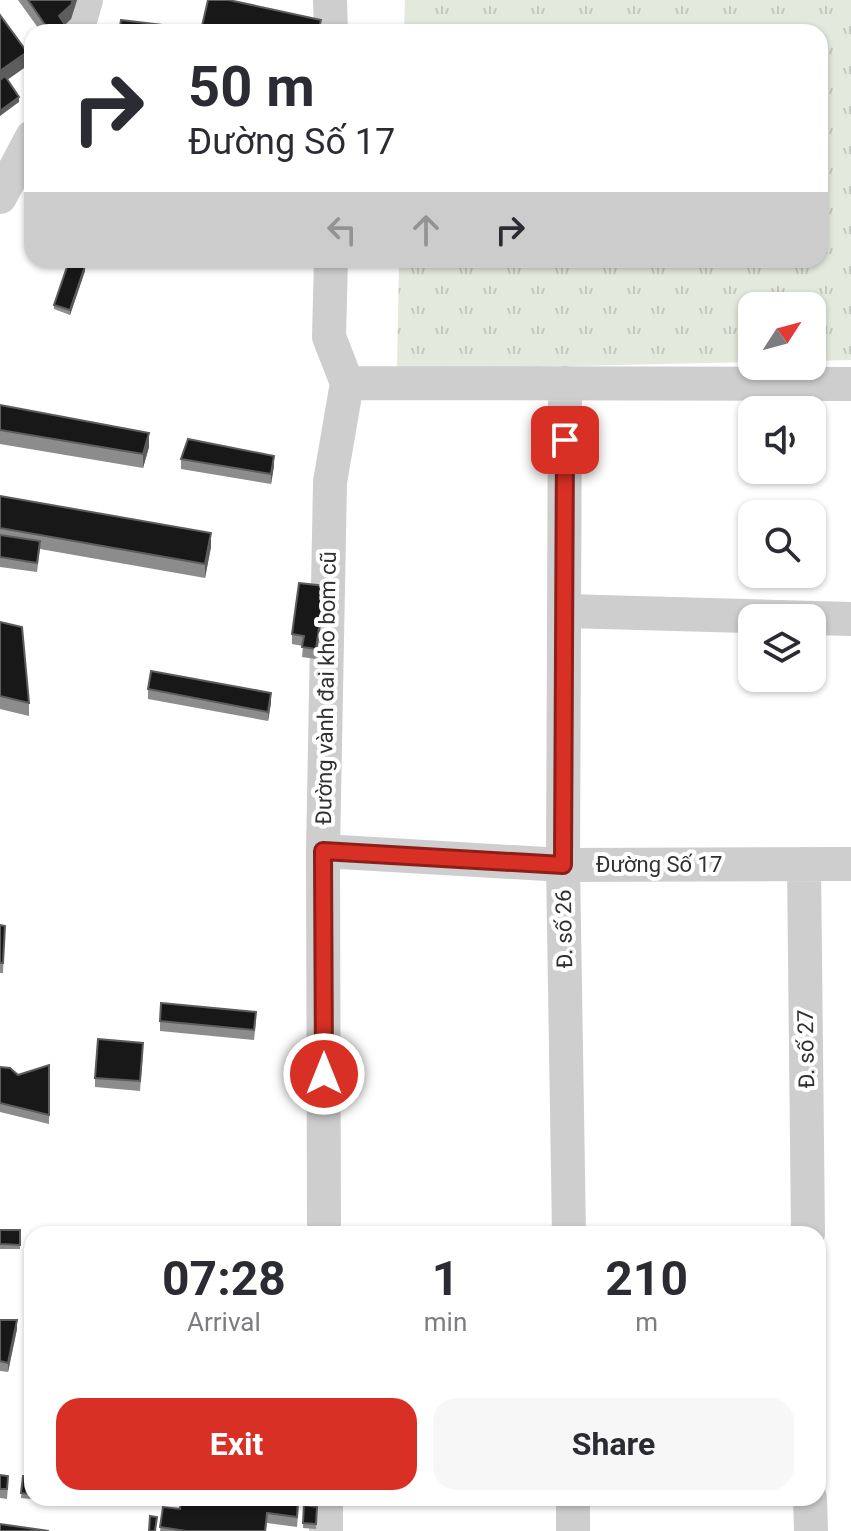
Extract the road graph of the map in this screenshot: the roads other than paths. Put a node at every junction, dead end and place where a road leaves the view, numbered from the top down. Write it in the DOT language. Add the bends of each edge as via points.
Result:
graph roads {
  1 [pos="86,0"];
  2 [pos="330,0"];
  3 [pos="79,24"];
  4 [pos="331,24"];
  5 [pos="24,152"];
  6 [pos="0,197"];
  7 [pos="331,268"];
  8 [pos="347,383"];
  9 [pos="565,383"];
  10 [pos="851,384"];
  11 [pos="566,611"];
  12 [pos="851,619"];
  13 [pos="323,851"];
  14 [pos="804,864"];
  15 [pos="851,864"];
  16 [pos="563,865"];
  17 [pos="324,1226"];
  18 [pos="569,1226"];
  19 [pos="808,1226"];
  20 [pos="326,1506"];
  21 [pos="573,1506"];
  22 [pos="810,1506"];
  23 [pos="326,1531"];
  24 [pos="573,1531"];
  25 [pos="811,1531"];
  1 -- 3 [label="street"];
  2 -- 4 [label="street"];
  5 -- 6 [label="street"];
  7 -- 8 [label="street" via="329,337"];
  8 -- 9 [label="street"];
  8 -- 13 [label="street, Đường vành đai kho bom cũ" via="330,482"];
  9 -- 10 [label="street"];
  9 -- 11 [label="street, Đ. số 26"];
  11 -- 12 [label="street"];
  11 -- 16 [label="street, Đ. số 26"];
  13 -- 16 [label="street, Đường Số 17"];
  13 -- 17 [label="street, Đường vành đai kho bom cũ"];
  14 -- 15 [label="street, Đường Số 17"];
  14 -- 16 [label="street, Đường Số 17"];
  14 -- 19 [label="street, Đ. số 27"];
  16 -- 18 [label="street, Đ. số 26"];
  20 -- 23 [label="street"];
  21 -- 24 [label="street"];
  22 -- 25 [label="street"];
}
